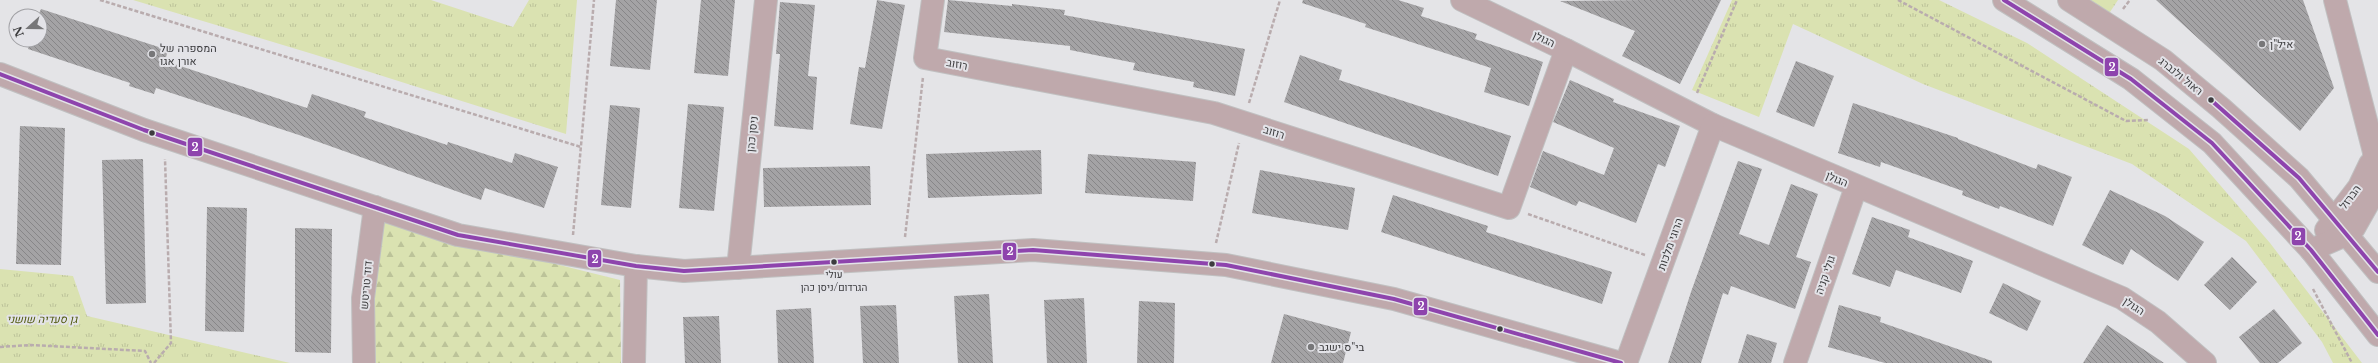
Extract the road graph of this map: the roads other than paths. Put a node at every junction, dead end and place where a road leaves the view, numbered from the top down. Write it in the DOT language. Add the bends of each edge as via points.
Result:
graph roads {
  1 [pos="766,0"];
  2 [pos="933,0"];
  3 [pos="1462,0"];
  4 [pos="2004,0"];
  5 [pos="2069,0"];
  6 [pos="2335,0"];
  7 [pos="1566,50"];
  8 [pos="0,74"];
  9 [pos="1713,125"];
  10 [pos="2376,161"];
  11 [pos="1856,187"];
  12 [pos="375,207"];
  13 [pos="2334,218"];
  14 [pos="2348,234"];
  15 [pos="2311,250"];
  16 [pos="636,266"];
  17 [pos="738,268"];
  18 [pos="2378,272"];
  19 [pos="2378,335"];
  20 [pos="364,363"];
  21 [pos="634,363"];
  22 [pos="1621,363"];
  23 [pos="1626,363"];
  24 [pos="1795,363"];
  25 [pos="2205,363"];
  1 -- 17 [label="street, ניסן כהן"];
  2 -- 7 [label="street, רוזוב" via="925,58 1214,113 1509,208"];
  3 -- 7 [label="street, הגולן"];
  4 -- 15 [label="street" via="2131,79 2212,144"];
  5 -- 13 [label="street, ראול ולנברג" via="2168,65 2299,178"];
  6 -- 10 [label="street, הברזל"];
  7 -- 9 [label="street, הגולן"];
  8 -- 12 [label="street" via="164,136"];
  9 -- 11 [label="street, הגולן"];
  9 -- 23 [label="street, הרוגי מלכות"];
  10 -- 13 [label="street, הברזל"];
  10 -- 14 [label="street, הברזל" via="2371,198 2359,222"];
  11 -- 24 [label="street, גולי קניה"];
  11 -- 25 [label="street, הגולן" via="2122,298 2158,322"];
  12 -- 16 [label="street" via="458,235"];
  12 -- 20 [label="street, דוד טריטש" via="364,298"];
  13 -- 14 [label="street, ראול ולנברג"];
  13 -- 15 [label="street, הברזל"];
  14 -- 15 [label="street, הברזל"];
  14 -- 18 [label="street, ראול ולנברג"];
  15 -- 19 [label="street"];
  16 -- 17 [label="street" via="684,271"];
  16 -- 21 [label="street"];
  17 -- 22 [label="street" via="1033,250 1226,265 1394,299"];
}
